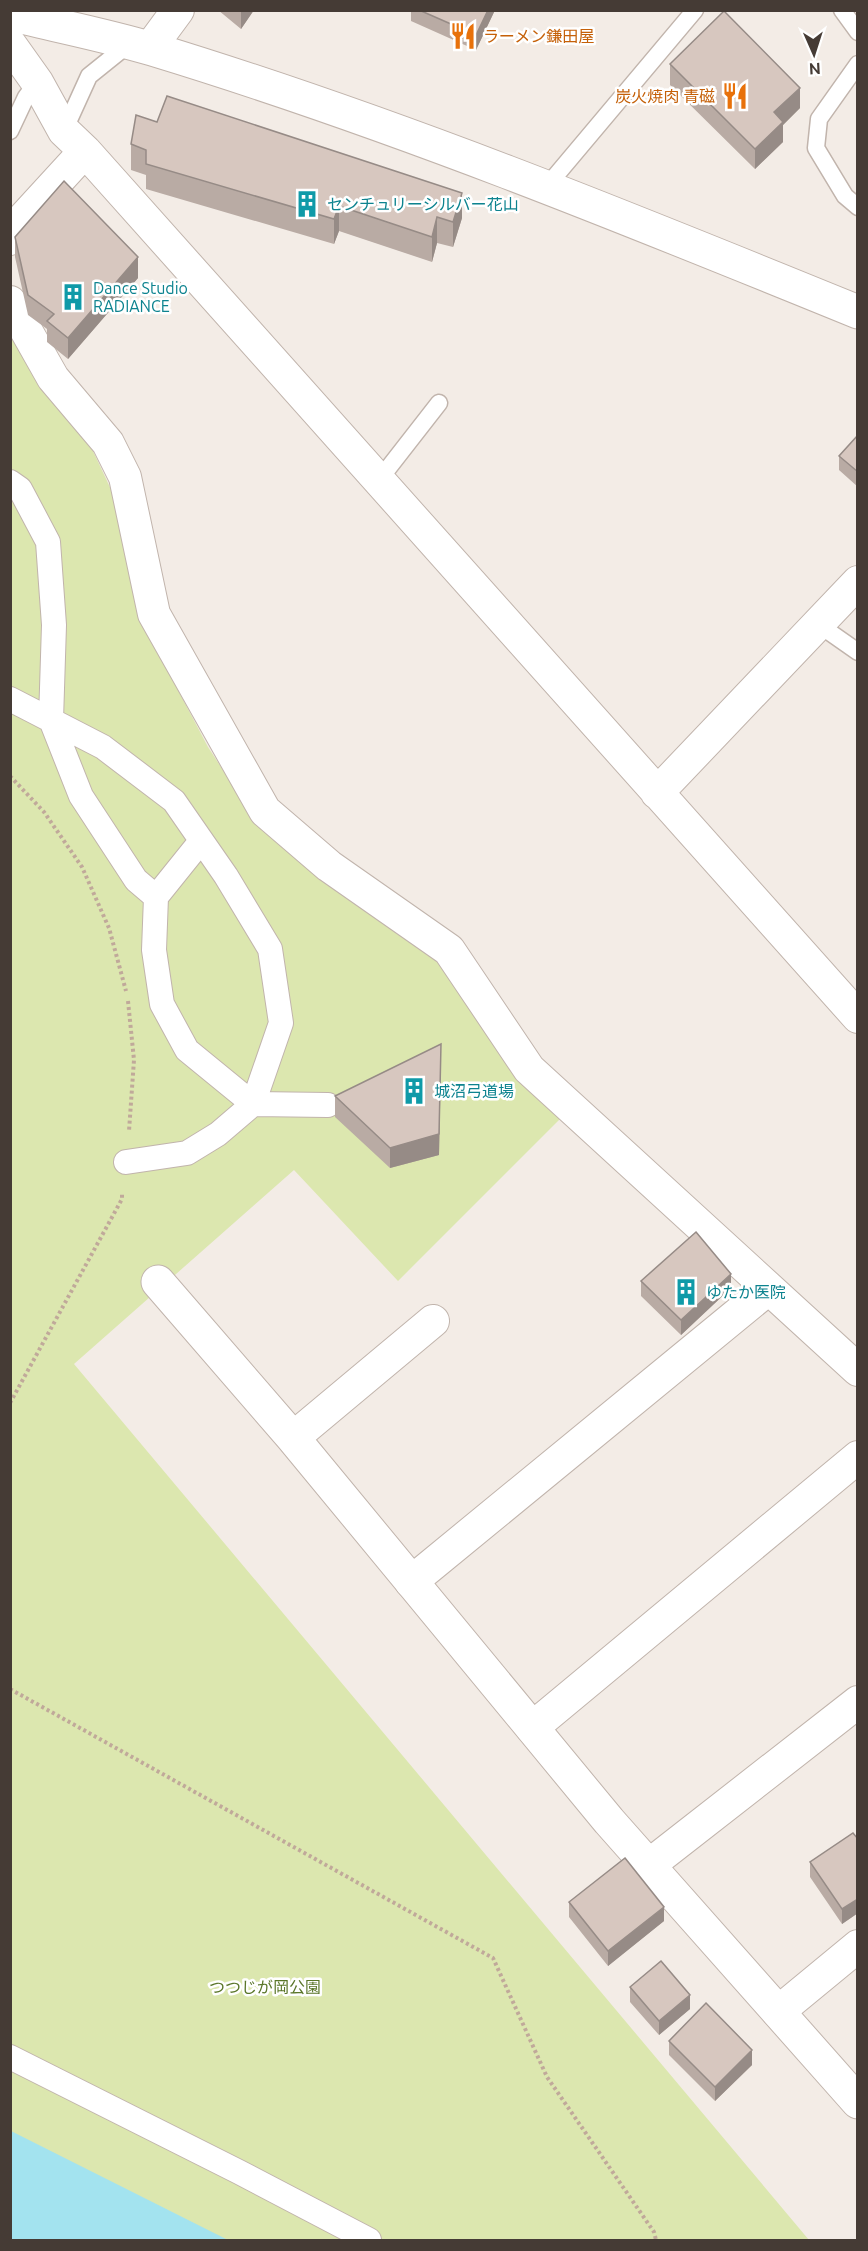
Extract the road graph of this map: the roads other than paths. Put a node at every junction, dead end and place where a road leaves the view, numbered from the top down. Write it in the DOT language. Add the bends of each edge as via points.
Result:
graph roads {
  1 [pos="178,10"];
  2 [pos="695,10"];
  3 [pos="842,10"];
  4 [pos="10,15"];
  5 [pos="858,33"];
  6 [pos="10,44"];
  7 [pos="140,46"];
  8 [pos="858,64"];
  9 [pos="37,82"];
  10 [pos="10,131"];
  11 [pos="75,141"];
  12 [pos="547,186"];
  13 [pos="858,207"];
  14 [pos="10,239"];
  15 [pos="10,302"];
  16 [pos="858,312"];
  17 [pos="439,403"];
  18 [pos="379,480"];
  19 [pos="10,482"];
  20 [pos="858,582"];
  21 [pos="818,624"];
  22 [pos="858,651"];
  23 [pos="10,699"];
  24 [pos="51,720"];
  25 [pos="657,793"];
  26 [pos="201,841"];
  27 [pos="156,897"];
  28 [pos="858,1017"];
  29 [pos="253,1104"];
  30 [pos="328,1105"];
  31 [pos="126,1162"];
  32 [pos="158,1282"];
  33 [pos="768,1289"];
  34 [pos="433,1321"];
  35 [pos="858,1370"];
  36 [pos="293,1438"];
  37 [pos="858,1456"];
  38 [pos="411,1582"];
  39 [pos="858,1702"];
  40 [pos="532,1728"];
  41 [pos="648,1866"];
  42 [pos="858,1946"];
  43 [pos="778,2012"];
  44 [pos="10,2057"];
  45 [pos="858,2102"];
  46 [pos="369,2241"];
  1 -- 7 [label="street"];
  2 -- 12 [label="lane"];
  3 -- 5 [label="lane"];
  4 -- 7 [label="street"];
  6 -- 9 [label="street"];
  7 -- 11 [label="lane" via="89,76"];
  7 -- 12 [label="street" via="335,108"];
  8 -- 13 [label="lane" via="819,119 816,148 845,196"];
  9 -- 10 [label="lane"];
  9 -- 11 [label="street"];
  11 -- 14 [label="street"];
  11 -- 18 [label="street"];
  12 -- 16 [label="street"];
  15 -- 33 [label="street" via="53,378 108,443 125,477 154,614 266,811 329,866 449,950 529,1069"];
  17 -- 18 [label="lane"];
  18 -- 25 [label="street"];
  19 -- 24 [label="street" via="20,489 48,542 54,625"];
  20 -- 21 [label="street"];
  21 -- 22 [label="lane"];
  21 -- 25 [label="street"];
  23 -- 24 [label="street"];
  24 -- 26 [label="street" via="103,747 174,801"];
  24 -- 27 [label="street" via="81,796 136,880"];
  25 -- 28 [label="street"];
  26 -- 27 [label="street"];
  26 -- 29 [label="street" via="270,949 281,1023"];
  27 -- 29 [label="street" via="154,950 162,1004 187,1050"];
  29 -- 30 [label="street"];
  29 -- 31 [label="street" via="218,1134 187,1153"];
  32 -- 36 [label="street"];
  33 -- 35 [label="street"];
  33 -- 38 [label="street"];
  34 -- 36 [label="street"];
  36 -- 38 [label="street"];
  37 -- 40 [label="street"];
  38 -- 40 [label="street"];
  39 -- 41 [label="street"];
  40 -- 41 [label="street"];
  41 -- 43 [label="street"];
  42 -- 43 [label="street"];
  43 -- 45 [label="street"];
  44 -- 46 [label="street"];
}
